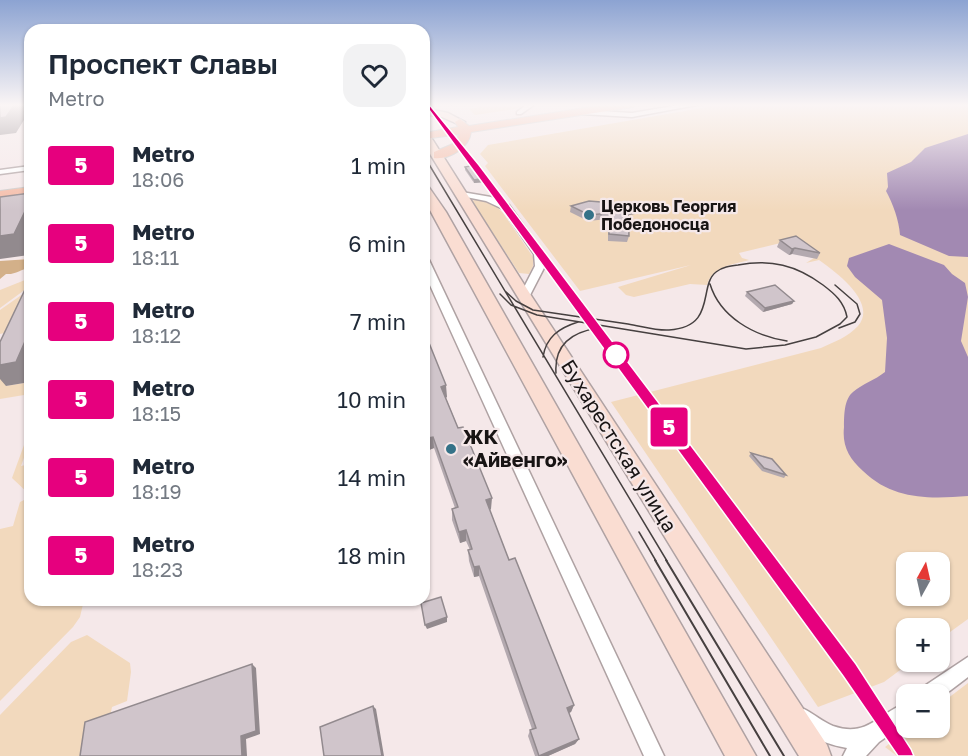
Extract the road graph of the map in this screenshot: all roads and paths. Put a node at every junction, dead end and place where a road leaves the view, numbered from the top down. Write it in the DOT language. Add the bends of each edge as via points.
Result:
graph roads {
  1 [pos="465,139"];
  2 [pos="430,141"];
  3 [pos="438,155"];
  4 [pos="430,157"];
  5 [pos="24,169"];
  6 [pos="0,171"];
  7 [pos="24,182"];
  8 [pos="0,185"];
  9 [pos="24,192"];
  10 [pos="459,192"];
  11 [pos="0,195"];
  12 [pos="430,199"];
  13 [pos="430,273"];
  14 [pos="524,297"];
  15 [pos="968,666"];
  16 [pos="944,684"];
  17 [pos="771,685"];
  18 [pos="896,719"];
  19 [pos="869,738"];
  20 [pos="654,756"];
  21 [pos="741,756"];
  22 [pos="816,756"];
  23 [pos="853,756"];
  1 -- 3 [label="main road"];
  2 -- 3 [label="main road, Бухарестская улица"];
  3 -- 4 [label="main road"];
  3 -- 10 [label="main road, Бухарестская улица"];
  5 -- 6 [label="street"];
  7 -- 8 [label="main road"];
  9 -- 11 [label="main road"];
  10 -- 14 [label="main road, Бухарестская улица"];
  10 -- 14 [label="street" via="506,207 539,254 540,266"];
  12 -- 21 [label="main road, Бухарестская улица"];
  13 -- 20 [label="street"];
  14 -- 17 [label="main road, Бухарестская улица"];
  15 -- 16 [label="street"];
  17 -- 19 [label="street" via="801,717 824,733 852,740"];
  17 -- 22 [label="main road, Бухарестская улица"];
  18 -- 19 [label="street"];
  19 -- 23 [label="street"];
}
